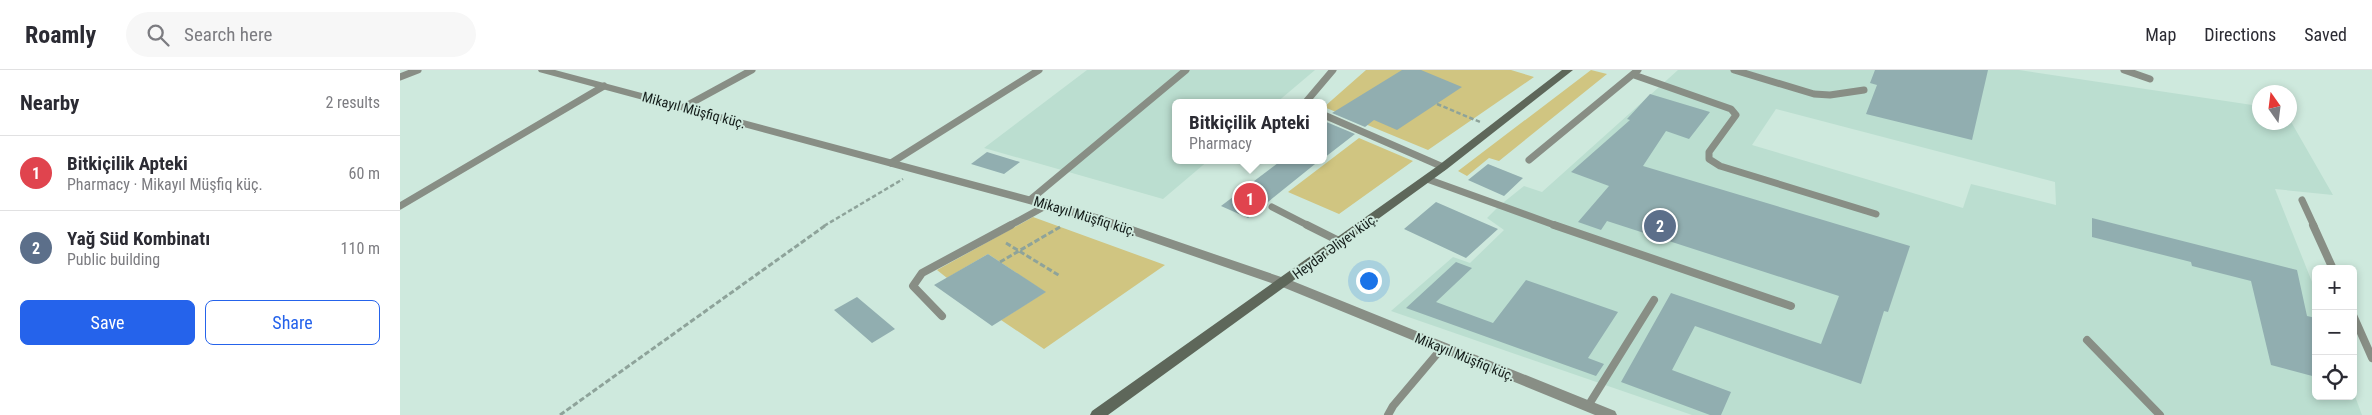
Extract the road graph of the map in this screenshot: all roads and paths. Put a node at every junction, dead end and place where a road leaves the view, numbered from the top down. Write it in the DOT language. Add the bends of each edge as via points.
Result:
graph roads {
  1 [pos="418,70"];
  2 [pos="543,70"];
  3 [pos="752,70"];
  4 [pos="1039,70"];
  5 [pos="1186,70"];
  6 [pos="1333,70"];
  7 [pos="1568,70"];
  8 [pos="1734,70"];
  9 [pos="2124,70"];
  10 [pos="1636,72"];
  11 [pos="400,78"];
  12 [pos="2150,79"];
  13 [pos="604,86"];
  14 [pos="1864,90"];
  15 [pos="1308,99"];
  16 [pos="1437,104"];
  17 [pos="684,108"];
  18 [pos="1327,117"];
  19 [pos="1494,128"];
  20 [pos="1529,160"];
  21 [pos="891,162"];
  22 [pos="1443,168"];
  23 [pos="919,170"];
  24 [pos="1427,179"];
  25 [pos="1030,200"];
  26 [pos="2302,200"];
  27 [pos="1049,204"];
  28 [pos="400,206"];
  29 [pos="1272,207"];
  30 [pos="1876,214"];
  31 [pos="1060,227"];
  32 [pos="992,234"];
  33 [pos="1342,242"];
  34 [pos="1019,251"];
  35 [pos="1000,262"];
  36 [pos="2331,265"];
  37 [pos="1060,276"];
  38 [pos="1285,283"];
  39 [pos="1654,300"];
  40 [pos="1791,306"];
  41 [pos="942,316"];
  42 [pos="2357,324"];
  43 [pos="2087,340"];
  44 [pos="1442,348"];
  45 [pos="2372,358"];
  46 [pos="1588,406"];
  47 [pos="560,415"];
  48 [pos="1097,415"];
  49 [pos="1388,415"];
  50 [pos="1610,415"];
  51 [pos="2160,415"];
  1 -- 11 [label="lane"];
  2 -- 13 [label="street, Mikayıl Müşfiq küç."];
  3 -- 17 [label="lane"];
  4 -- 21 [label="lane"];
  5 -- 25 [label="lane"];
  6 -- 15 [label="lane"];
  7 -- 19 [label="main road, Heydər Əliyev küç."];
  8 -- 14 [label="lane" via="1814,94"];
  9 -- 12 [label="lane"];
  10 -- 20 [label="lane"];
  10 -- 30 [label="lane" via="1731,109 1736,115 1709,152 1709,159 1720,166"];
  13 -- 17 [label="street, Mikayıl Müşfiq küç."];
  13 -- 28 [label="lane"];
  16 -- 19 [label="path"];
  17 -- 21 [label="street, Mikayıl Müşfiq küç."];
  18 -- 22 [label="lane"];
  19 -- 22 [label="main road, Heydər Əliyev küç."];
  21 -- 23 [label="street, Mikayıl Müşfiq küç."];
  22 -- 24 [label="main road, Heydər Əliyev küç."];
  23 -- 25 [label="street, Mikayıl Müşfiq küç."];
  23 -- 47 [label="path" via="822,228"];
  24 -- 33 [label="main road, Heydər Əliyev küç."];
  24 -- 40 [label="lane"];
  25 -- 27 [label="street, Mikayıl Müşfiq küç."];
  26 -- 36 [label="lane"];
  27 -- 32 [label="lane"];
  27 -- 38 [label="street, Mikayıl Müşfiq küç."];
  29 -- 33 [label="lane"];
  31 -- 34 [label="path"];
  32 -- 34 [label="path"];
  32 -- 41 [label="lane" via="915,280 913,286"];
  33 -- 38 [label="main road, Heydər Əliyev küç."];
  34 -- 35 [label="path"];
  34 -- 37 [label="path"];
  38 -- 44 [label="street, Mikayıl Müşfiq küç."];
  38 -- 48 [label="main road, Heydər Əliyev küç."];
  39 -- 46 [label="lane"];
  42 -- 45 [label="lane"];
  43 -- 51 [label="lane"];
  44 -- 46 [label="street, Mikayıl Müşfiq küç."];
  44 -- 49 [label="lane"];
  46 -- 50 [label="street, Mikayıl Müşfiq küç."];
}
